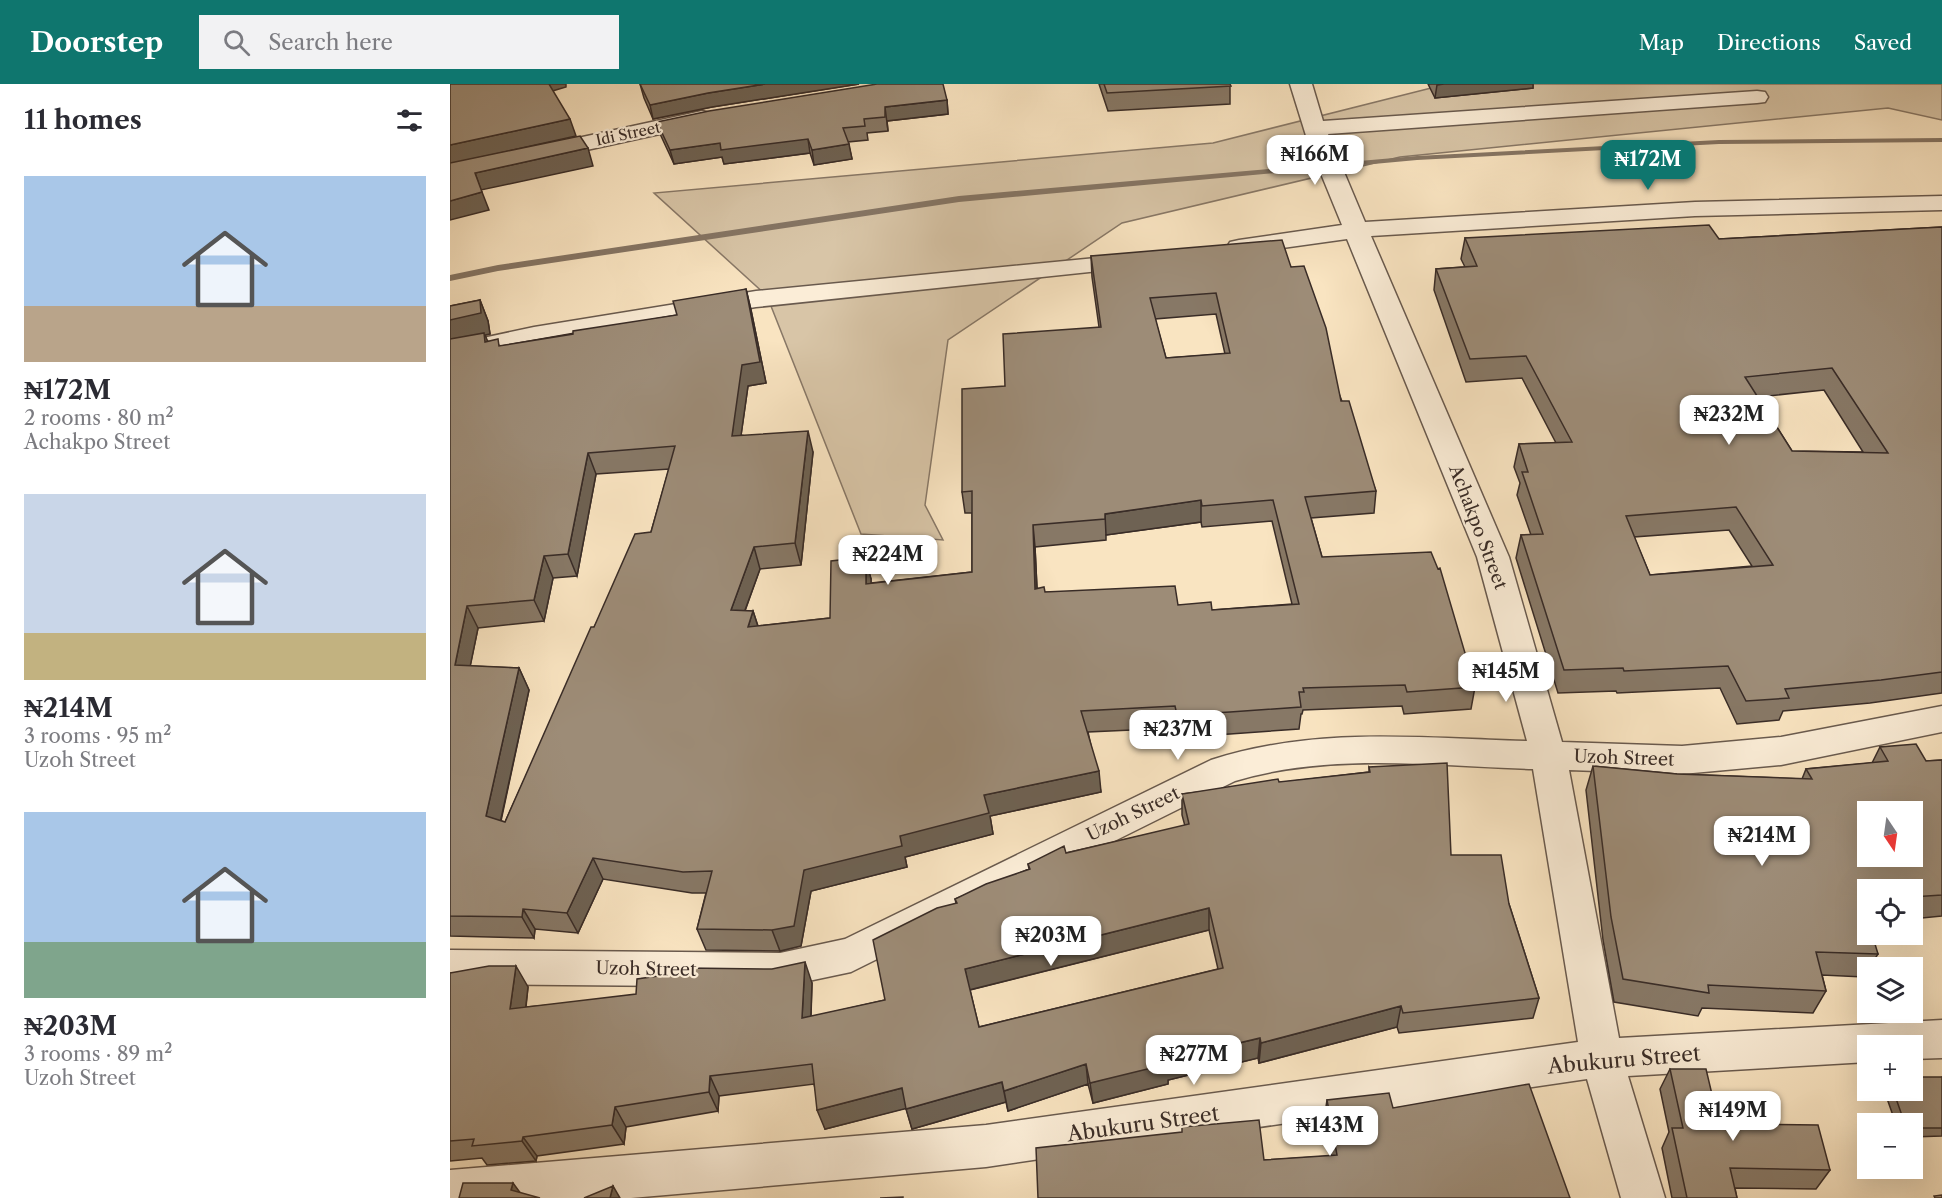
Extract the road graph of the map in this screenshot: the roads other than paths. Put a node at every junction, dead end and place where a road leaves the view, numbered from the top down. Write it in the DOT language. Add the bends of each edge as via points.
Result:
graph roads {
  1 [pos="1300,84"];
  2 [pos="1757,97"];
  3 [pos="723,114"];
  4 [pos="1317,135"];
  5 [pos="518,158"];
  6 [pos="1942,203"];
  7 [pos="1353,222"];
  8 [pos="1217,250"];
  9 [pos="1159,258"];
  10 [pos="450,353"];
  11 [pos="1942,719"];
  12 [pos="1548,755"];
  13 [pos="450,967"];
  14 [pos="1942,1039"];
  15 [pos="1602,1058"];
  16 [pos="450,1192"];
  17 [pos="1643,1198"];
  1 -- 4 [label="street, Achakpo Street"];
  2 -- 4 [label="street"];
  3 -- 5 [label="street, Idi Street"];
  4 -- 7 [label="street, Achakpo Street"];
  6 -- 7 [label="street"];
  7 -- 8 [label="street"];
  7 -- 12 [label="street, Achakpo Street" via="1493,557"];
  9 -- 10 [label="street" via="756,298"];
  11 -- 12 [label="street, Uzoh Street" via="1781,751 1682,760"];
  12 -- 13 [label="street, Uzoh Street" via="1346,749 1265,758 1224,770 851,955 780,970"];
  12 -- 15 [label="street, Achakpo Street"];
  14 -- 15 [label="street, Abukuru Street"];
  15 -- 16 [label="street, Abukuru Street" via="986,1146"];
  15 -- 17 [label="street, Achakpo Street"];
}
